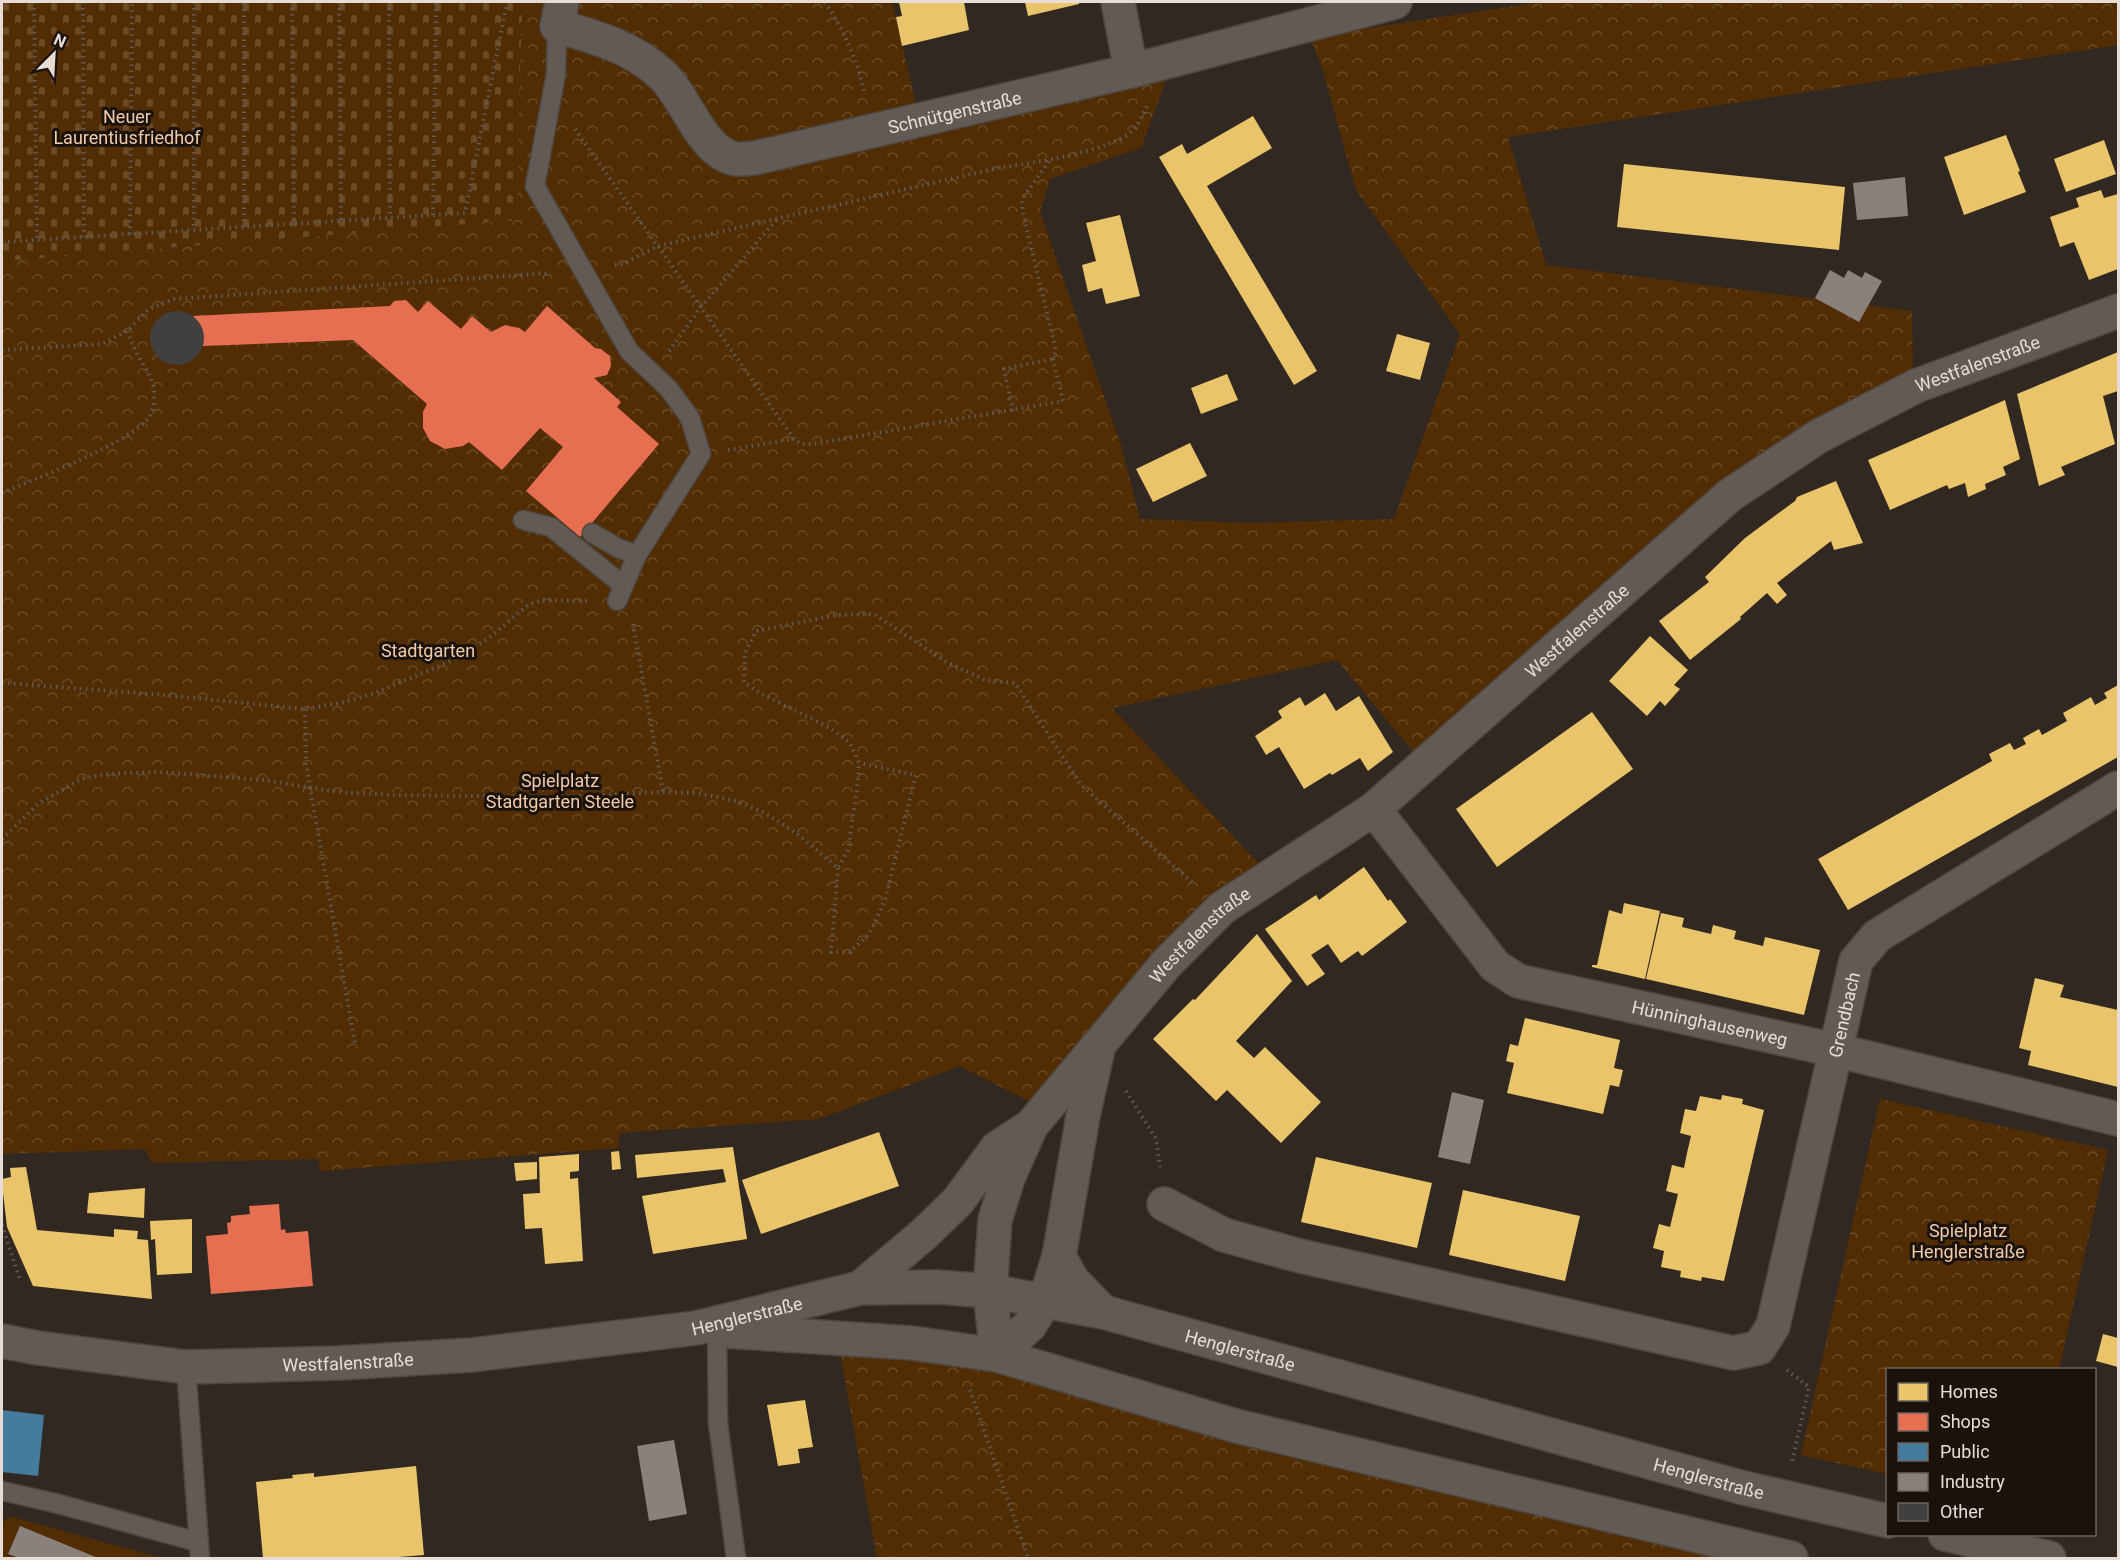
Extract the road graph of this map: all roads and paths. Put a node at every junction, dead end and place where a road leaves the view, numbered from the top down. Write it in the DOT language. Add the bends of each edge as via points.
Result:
graph roads {
  1 [pos="34,2"];
  2 [pos="83,2"];
  3 [pos="132,2"];
  4 [pos="194,2"];
  5 [pos="244,2"];
  6 [pos="292,2"];
  7 [pos="339,2"];
  8 [pos="389,2"];
  9 [pos="436,2"];
  10 [pos="507,2"];
  11 [pos="825,2"];
  12 [pos="1118,2"];
  13 [pos="1395,2"];
  14 [pos="559,14"];
  15 [pos="1169,60"];
  16 [pos="1131,70"];
  17 [pos="552,98"];
  18 [pos="873,131"];
  19 [pos="1049,161"];
  20 [pos="433,215"];
  21 [pos="390,218"];
  22 [pos="778,218"];
  23 [pos="341,221"];
  24 [pos="294,223"];
  25 [pos="244,227"];
  26 [pos="194,230"];
  27 [pos="130,234"];
  28 [pos="84,237"];
  29 [pos="37,240"];
  30 [pos="2,242"];
  31 [pos="658,246"];
  32 [pos="583,270"];
  33 [pos="700,307"];
  34 [pos="2118,311"];
  35 [pos="127,331"];
  36 [pos="2,350"];
  37 [pos="1053,360"];
  38 [pos="653,374"];
  39 [pos="1013,411"];
  40 [pos="794,439"];
  41 [pos="701,454"];
  42 [pos="2,493"];
  43 [pos="523,520"];
  44 [pos="592,533"];
  45 [pos="637,555"];
  46 [pos="620,594"];
  47 [pos="2,683"];
  48 [pos="305,710"];
  49 [pos="860,763"];
  50 [pos="312,788"];
  51 [pos="2118,788"];
  52 [pos="663,792"];
  53 [pos="1374,809"];
  54 [pos="2,839"];
  55 [pos="838,868"];
  56 [pos="1195,884"];
  57 [pos="355,1044"];
  58 [pos="1099,1045"];
  59 [pos="1835,1050"];
  60 [pos="2118,1119"];
  61 [pos="1031,1126"];
  62 [pos="1164,1204"];
  63 [pos="2,1225"];
  64 [pos="1059,1256"];
  65 [pos="20,1280"];
  66 [pos="860,1288"];
  67 [pos="990,1291"];
  68 [pos="1045,1301"];
  69 [pos="1103,1312"];
  70 [pos="706,1330"];
  71 [pos="2,1341"];
  72 [pos="1746,1351"];
  73 [pos="997,1355"];
  74 [pos="186,1367"];
  75 [pos="970,1390"];
  76 [pos="2,1491"];
  77 [pos="1784,1498"];
  78 [pos="1886,1521"];
  79 [pos="1953,1536"];
  80 [pos="199,1550"];
  81 [pos="736,1558"];
  82 [pos="1028,1558"];
  83 [pos="1791,1558"];
  84 [pos="2049,1558"];
  1 -- 29 [label="path"];
  2 -- 28 [label="path"];
  3 -- 27 [label="path"];
  4 -- 26 [label="path"];
  5 -- 25 [label="path"];
  6 -- 24 [label="path"];
  7 -- 23 [label="path"];
  8 -- 21 [label="path"];
  9 -- 20 [label="path"];
  10 -- 20 [label="path" via="465,213"];
  11 -- 18 [label="path" via="857,64"];
  12 -- 16 [label="street"];
  13 -- 15 [label="street, Schnütgenstraße"];
  14 -- 17 [label="lane"];
  14 -- 18 [label="street, Schnütgenstraße" via="638,56 663,75 705,137 719,151 736,159"];
  15 -- 16 [label="street, Schnütgenstraße"];
  15 -- 19 [label="path" via="1134,129 1116,142"];
  16 -- 18 [label="street, Schnütgenstraße"];
  17 -- 31 [label="path"];
  17 -- 32 [label="lane" via="535,186"];
  19 -- 22 [label="path" via="998,168"];
  19 -- 37 [label="path" via="1023,198 1022,209 1056,351"];
  20 -- 21 [label="path"];
  21 -- 23 [label="path"];
  22 -- 31 [label="path"];
  22 -- 33 [label="path"];
  23 -- 24 [label="path"];
  24 -- 25 [label="path"];
  25 -- 26 [label="path"];
  26 -- 27 [label="path"];
  27 -- 28 [label="path"];
  28 -- 29 [label="path"];
  29 -- 30 [label="path"];
  31 -- 32 [label="path" via="623,264"];
  31 -- 33 [label="path"];
  32 -- 35 [label="path" via="174,299 149,309"];
  32 -- 38 [label="lane" via="629,351"];
  33 -- 38 [label="path"];
  33 -- 40 [label="path"];
  34 -- 53 [label="street, Westfalenstraße" via="1916,386 1819,436 1730,495"];
  35 -- 36 [label="path" via="102,344"];
  35 -- 42 [label="path" via="153,381 155,396 149,418 115,442"];
  37 -- 39 [label="path" via="1004,369"];
  37 -- 39 [label="path" via="1063,402"];
  38 -- 41 [label="lane" via="690,418"];
  39 -- 40 [label="path" via="813,444 801,444"];
  40 -- 41 [label="path"];
  41 -- 45 [label="lane"];
  43 -- 46 [label="lane" via="551,527"];
  44 -- 45 [label="lane"];
  45 -- 46 [label="lane"];
  46 -- 48 [label="path" via="529,604 489,638 451,661 375,693"];
  46 -- 52 [label="path" via="631,615"];
  47 -- 48 [label="path"];
  48 -- 50 [label="path" via="306,764"];
  49 -- 55 [label="path" via="848,850"];
  49 -- 55 [label="path" via="916,775 885,900 870,933 850,952 831,952"];
  49 -- 56 [label="path" via="850,743 830,728 744,682 745,654 756,631 837,615 874,614 945,661 985,680 1015,683 1081,785"];
  50 -- 52 [label="path" via="393,795 558,797"];
  50 -- 54 [label="path" via="160,772 106,774 81,779 38,804"];
  50 -- 57 [label="path"];
  51 -- 59 [label="street, Grendbach" via="1877,936 1856,961"];
  52 -- 55 [label="path" via="697,793 736,801 765,813"];
  53 -- 58 [label="street, Westfalenstraße" via="1222,908 1167,963"];
  53 -- 59 [label="street, Hünninghausenweg" via="1495,966 1518,981"];
  58 -- 61 [label="street, Westfalenstraße"];
  58 -- 62 [label="path" via="1156,1139"];
  58 -- 64 [label="street, Westfalenstraße"];
  59 -- 60 [label="street, Hünninghausenweg"];
  59 -- 72 [label="street, Grendbach" via="1773,1326"];
  61 -- 66 [label="street, Westfalenstraße" via="997,1148 958,1201"];
  61 -- 67 [label="street, Westfalenstraße" via="995,1220"];
  62 -- 72 [label="street" via="1224,1235 1300,1256"];
  63 -- 65 [label="path"];
  64 -- 68 [label="street, Westfalenstraße"];
  64 -- 69 [label="street" via="1072,1280"];
  66 -- 67 [label="street, Henglerstraße"];
  66 -- 70 [label="street, Henglerstraße"];
  67 -- 68 [label="street, Henglerstraße"];
  67 -- 73 [label="street, Westfalenstraße"];
  68 -- 69 [label="street, Henglerstraße"];
  68 -- 73 [label="street, Westfalenstraße" via="1030,1325"];
  69 -- 77 [label="street, Henglerstraße"];
  70 -- 73 [label="street, Henglerstraße" via="912,1343"];
  70 -- 74 [label="street, Westfalenstraße" via="472,1355"];
  70 -- 81 [label="lane"];
  71 -- 74 [label="street, Westfalenstraße"];
  72 -- 77 [label="path" via="1809,1387"];
  73 -- 83 [label="street, Henglerstraße" via="1236,1426"];
  74 -- 80 [label="lane"];
  75 -- 82 [label="path"];
  76 -- 80 [label="lane" via="55,1503"];
  77 -- 78 [label="street, Henglerstraße"];
  79 -- 84 [label="street"];
}
